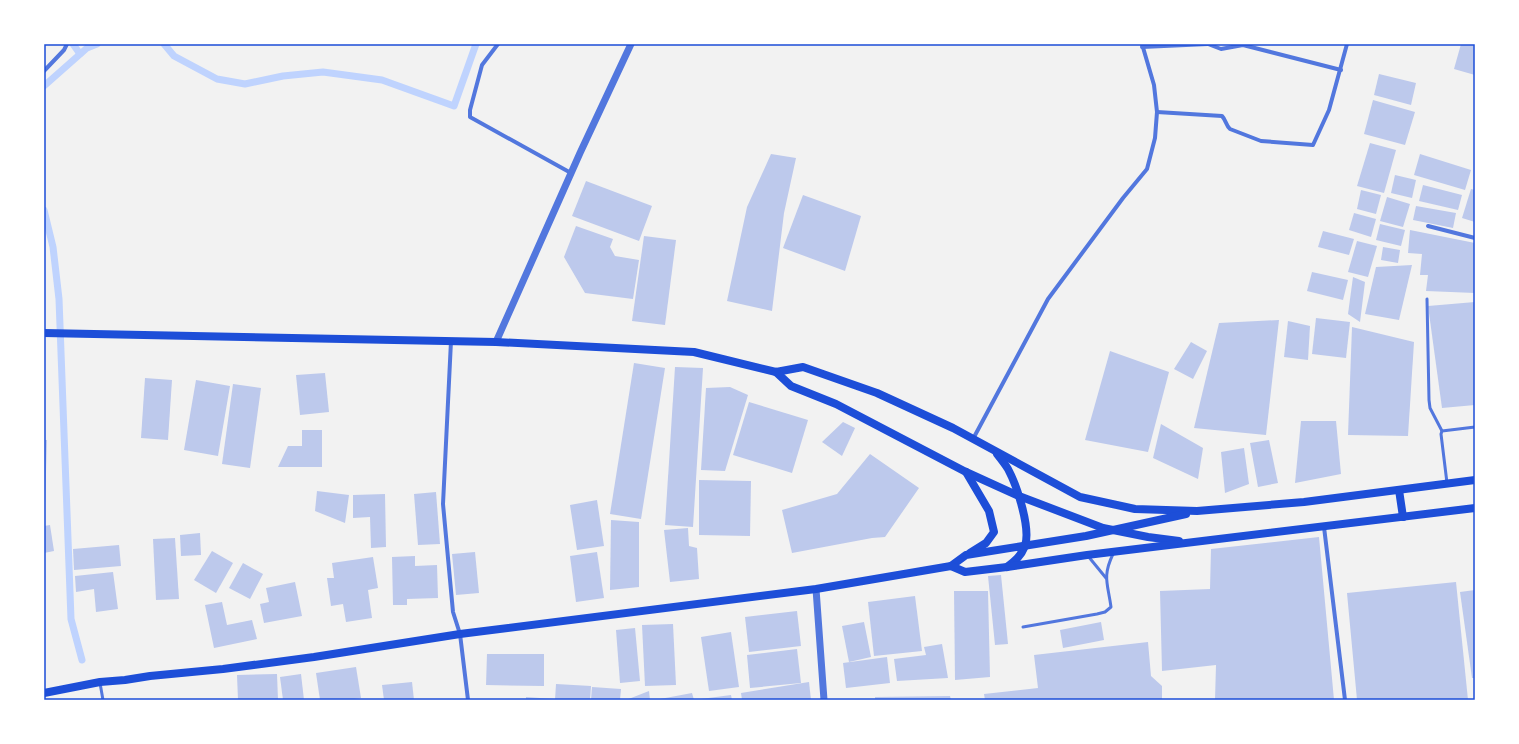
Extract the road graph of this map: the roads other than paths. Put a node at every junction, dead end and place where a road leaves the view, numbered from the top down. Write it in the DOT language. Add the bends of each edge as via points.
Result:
graph roads {
  1 [pos="67,44"];
  2 [pos="498,44"];
  3 [pos="631,44"];
  4 [pos="1208,44"];
  5 [pos="1348,44"];
  6 [pos="1142,46"];
  7 [pos="1341,70"];
  8 [pos="44,71"];
  9 [pos="1157,112"];
  10 [pos="571,173"];
  11 [pos="1428,226"];
  12 [pos="1475,238"];
  13 [pos="1427,299"];
  14 [pos="44,332"];
  15 [pos="452,341"];
  16 [pos="496,342"];
  17 [pos="776,372"];
  18 [pos="1475,427"];
  19 [pos="1442,431"];
  20 [pos="973,439"];
  21 [pos="995,452"];
  22 [pos="966,472"];
  23 [pos="1475,480"];
  24 [pos="1447,484"];
  25 [pos="1399,490"];
  26 [pos="1019,496"];
  27 [pos="1475,508"];
  28 [pos="1197,511"];
  29 [pos="1403,517"];
  30 [pos="1324,526"];
  31 [pos="1115,530"];
  32 [pos="1206,541"];
  33 [pos="1024,547"];
  34 [pos="1113,552"];
  35 [pos="966,555"];
  36 [pos="1087,555"];
  37 [pos="951,566"];
  38 [pos="1007,567"];
  39 [pos="1106,578"];
  40 [pos="816,589"];
  41 [pos="1023,627"];
  42 [pos="460,634"];
  43 [pos="100,682"];
  44 [pos="44,693"];
  45 [pos="103,700"];
  46 [pos="468,700"];
  47 [pos="824,700"];
  48 [pos="1345,700"];
  1 -- 8 [label="street"];
  2 -- 10 [label="street" via="482,65 470,117"];
  3 -- 10 [label="street"];
  4 -- 6 [label="street"];
  4 -- 7 [label="street" via="1221,49 1243,45"];
  5 -- 7 [label="street"];
  6 -- 9 [label="street" via="1154,85"];
  7 -- 9 [label="street" via="1313,146 1261,141 1230,129 1222,116"];
  9 -- 20 [label="street" via="1155,138 1147,169 1048,299"];
  10 -- 16 [label="street"];
  11 -- 12 [label="street"];
  13 -- 19 [label="lane" via="1429,400 1430,408"];
  14 -- 15 [label="main road"];
  15 -- 16 [label="main road"];
  15 -- 42 [label="street" via="443,504 453,612"];
  16 -- 17 [label="main road" via="694,352"];
  17 -- 20 [label="main road" via="803,367 877,393"];
  17 -- 22 [label="main road" via="791,386 836,404"];
  18 -- 19 [label="lane"];
  19 -- 24 [label="lane"];
  20 -- 21 [label="main road"];
  21 -- 26 [label="main road" via="1008,468"];
  21 -- 28 [label="main road" via="1080,497 1135,509"];
  22 -- 26 [label="main road"];
  22 -- 35 [label="main road" via="989,511 994,532 986,543"];
  23 -- 24 [label="main road"];
  24 -- 25 [label="main road"];
  25 -- 28 [label="main road" via="1304,502"];
  25 -- 29 [label="main road"];
  26 -- 31 [label="main road" via="1103,528"];
  26 -- 33 [label="main road" via="1024,518"];
  27 -- 29 [label="main road"];
  28 -- 31 [label="main road"];
  29 -- 30 [label="main road"];
  30 -- 32 [label="main road"];
  30 -- 48 [label="street"];
  31 -- 32 [label="main road" via="1185,542"];
  31 -- 33 [label="main road"];
  32 -- 34 [label="main road"];
  33 -- 35 [label="main road"];
  33 -- 38 [label="main road" via="1019,557"];
  34 -- 36 [label="main road"];
  34 -- 39 [label="lane"];
  35 -- 37 [label="main road"];
  36 -- 38 [label="main road"];
  36 -- 39 [label="lane"];
  37 -- 38 [label="main road" via="965,572"];
  37 -- 40 [label="main road"];
  39 -- 41 [label="lane" via="1111,608 1105,612"];
  40 -- 42 [label="main road"];
  40 -- 47 [label="street"];
  42 -- 43 [label="main road" via="238,667"];
  42 -- 46 [label="street"];
  43 -- 44 [label="main road"];
  43 -- 45 [label="lane"];
}
